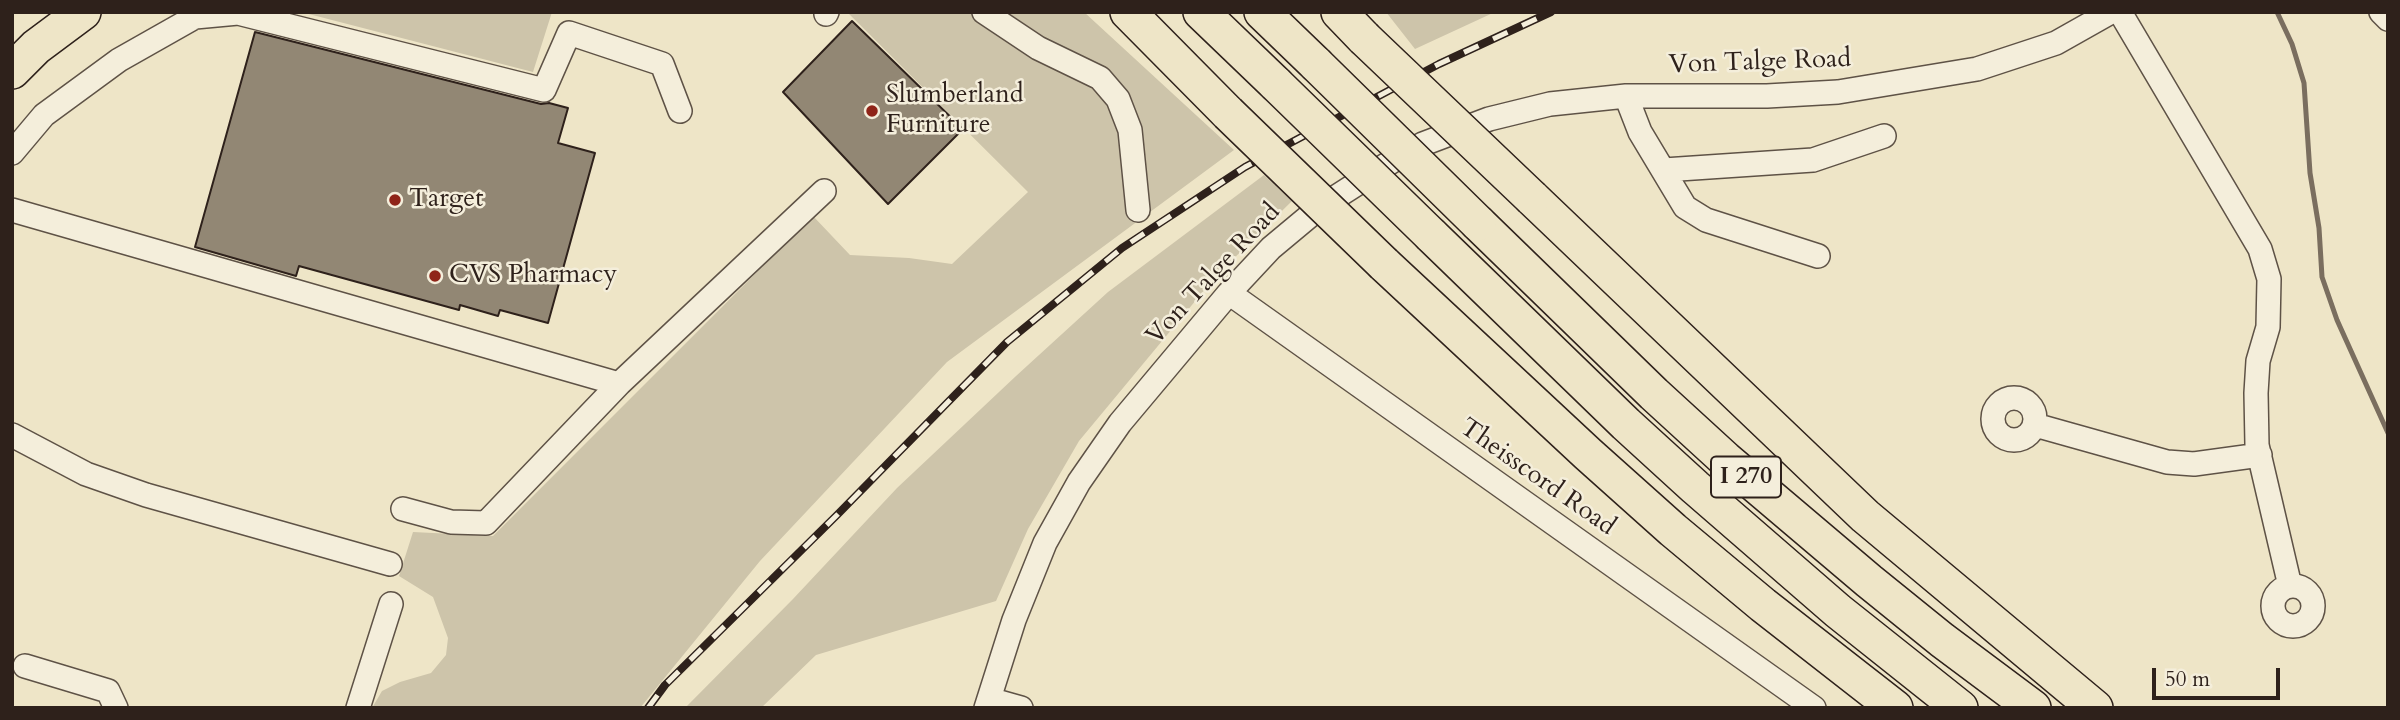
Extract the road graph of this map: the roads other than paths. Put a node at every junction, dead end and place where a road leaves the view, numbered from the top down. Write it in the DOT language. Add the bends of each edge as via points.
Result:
graph roads {
  1 [pos="83,12"];
  2 [pos="984,12"];
  3 [pos="1128,12"];
  4 [pos="1201,12"];
  5 [pos="1262,12"];
  6 [pos="1339,12"];
  7 [pos="2111,12"];
  8 [pos="2120,12"];
  9 [pos="2381,12"];
  10 [pos="2388,19"];
  11 [pos="12,71"];
  12 [pos="1626,96"];
  13 [pos="680,111"];
  14 [pos="1884,135"];
  15 [pos="12,153"];
  16 [pos="1664,170"];
  17 [pos="824,191"];
  18 [pos="12,210"];
  19 [pos="1138,210"];
  20 [pos="1818,256"];
  21 [pos="1229,293"];
  22 [pos="619,384"];
  23 [pos="2035,425"];
  24 [pos="12,435"];
  25 [pos="2260,455"];
  26 [pos="403,509"];
  27 [pos="390,564"];
  28 [pos="2290,586"];
  29 [pos="391,604"];
  30 [pos="24,666"];
  31 [pos="988,703"];
  32 [pos="116,708"];
  33 [pos="358,708"];
  34 [pos="1021,708"];
  35 [pos="1814,708"];
  36 [pos="1895,708"];
  37 [pos="1960,708"];
  38 [pos="2034,708"];
  39 [pos="2095,708"];
  1 -- 11 [label="highway"];
  2 -- 19 [label="street" via="1038,48 1100,78 1118,99 1130,130"];
  3 -- 36 [label="highway, bridge" via="1384,264 1588,454 1763,605"];
  4 -- 37 [label="highway, I 270, bridge" via="1695,487 1838,611"];
  5 -- 38 [label="highway, I 270, bridge" via="1725,459 1942,640"];
  6 -- 39 [label="highway, bridge" via="1865,516"];
  7 -- 12 [label="street, Von Talge Road" via="2033,52 1940,77 1808,94"];
  8 -- 25 [label="street" via="2260,249 2270,304 2256,393"];
  9 -- 10 [label="street"];
  12 -- 16 [label="street" via="1640,132"];
  12 -- 21 [label="street, Von Talge Road" via="1519,110 1423,144 1319,208 1271,248"];
  13 -- 15 [label="street" via="662,64 569,33 544,90 239,13 195,17 119,60 44,115"];
  14 -- 16 [label="street" via="1813,160"];
  16 -- 20 [label="street" via="1685,207 1706,220"];
  17 -- 22 [label="street"];
  18 -- 22 [label="street"];
  21 -- 31 [label="street, Von Talge Road" via="1120,422 1079,482 1045,542 1023,594"];
  21 -- 35 [label="street, Theisscord Road"];
  22 -- 26 [label="street" via="486,523 451,522"];
  23 -- 25 [label="street" via="2167,462 2194,464"];
  24 -- 27 [label="street" via="86,474 146,495"];
  25 -- 28 [label="street"];
  29 -- 33 [label="street"];
  30 -- 32 [label="street" via="108,691"];
  31 -- 34 [label="street"];
}
